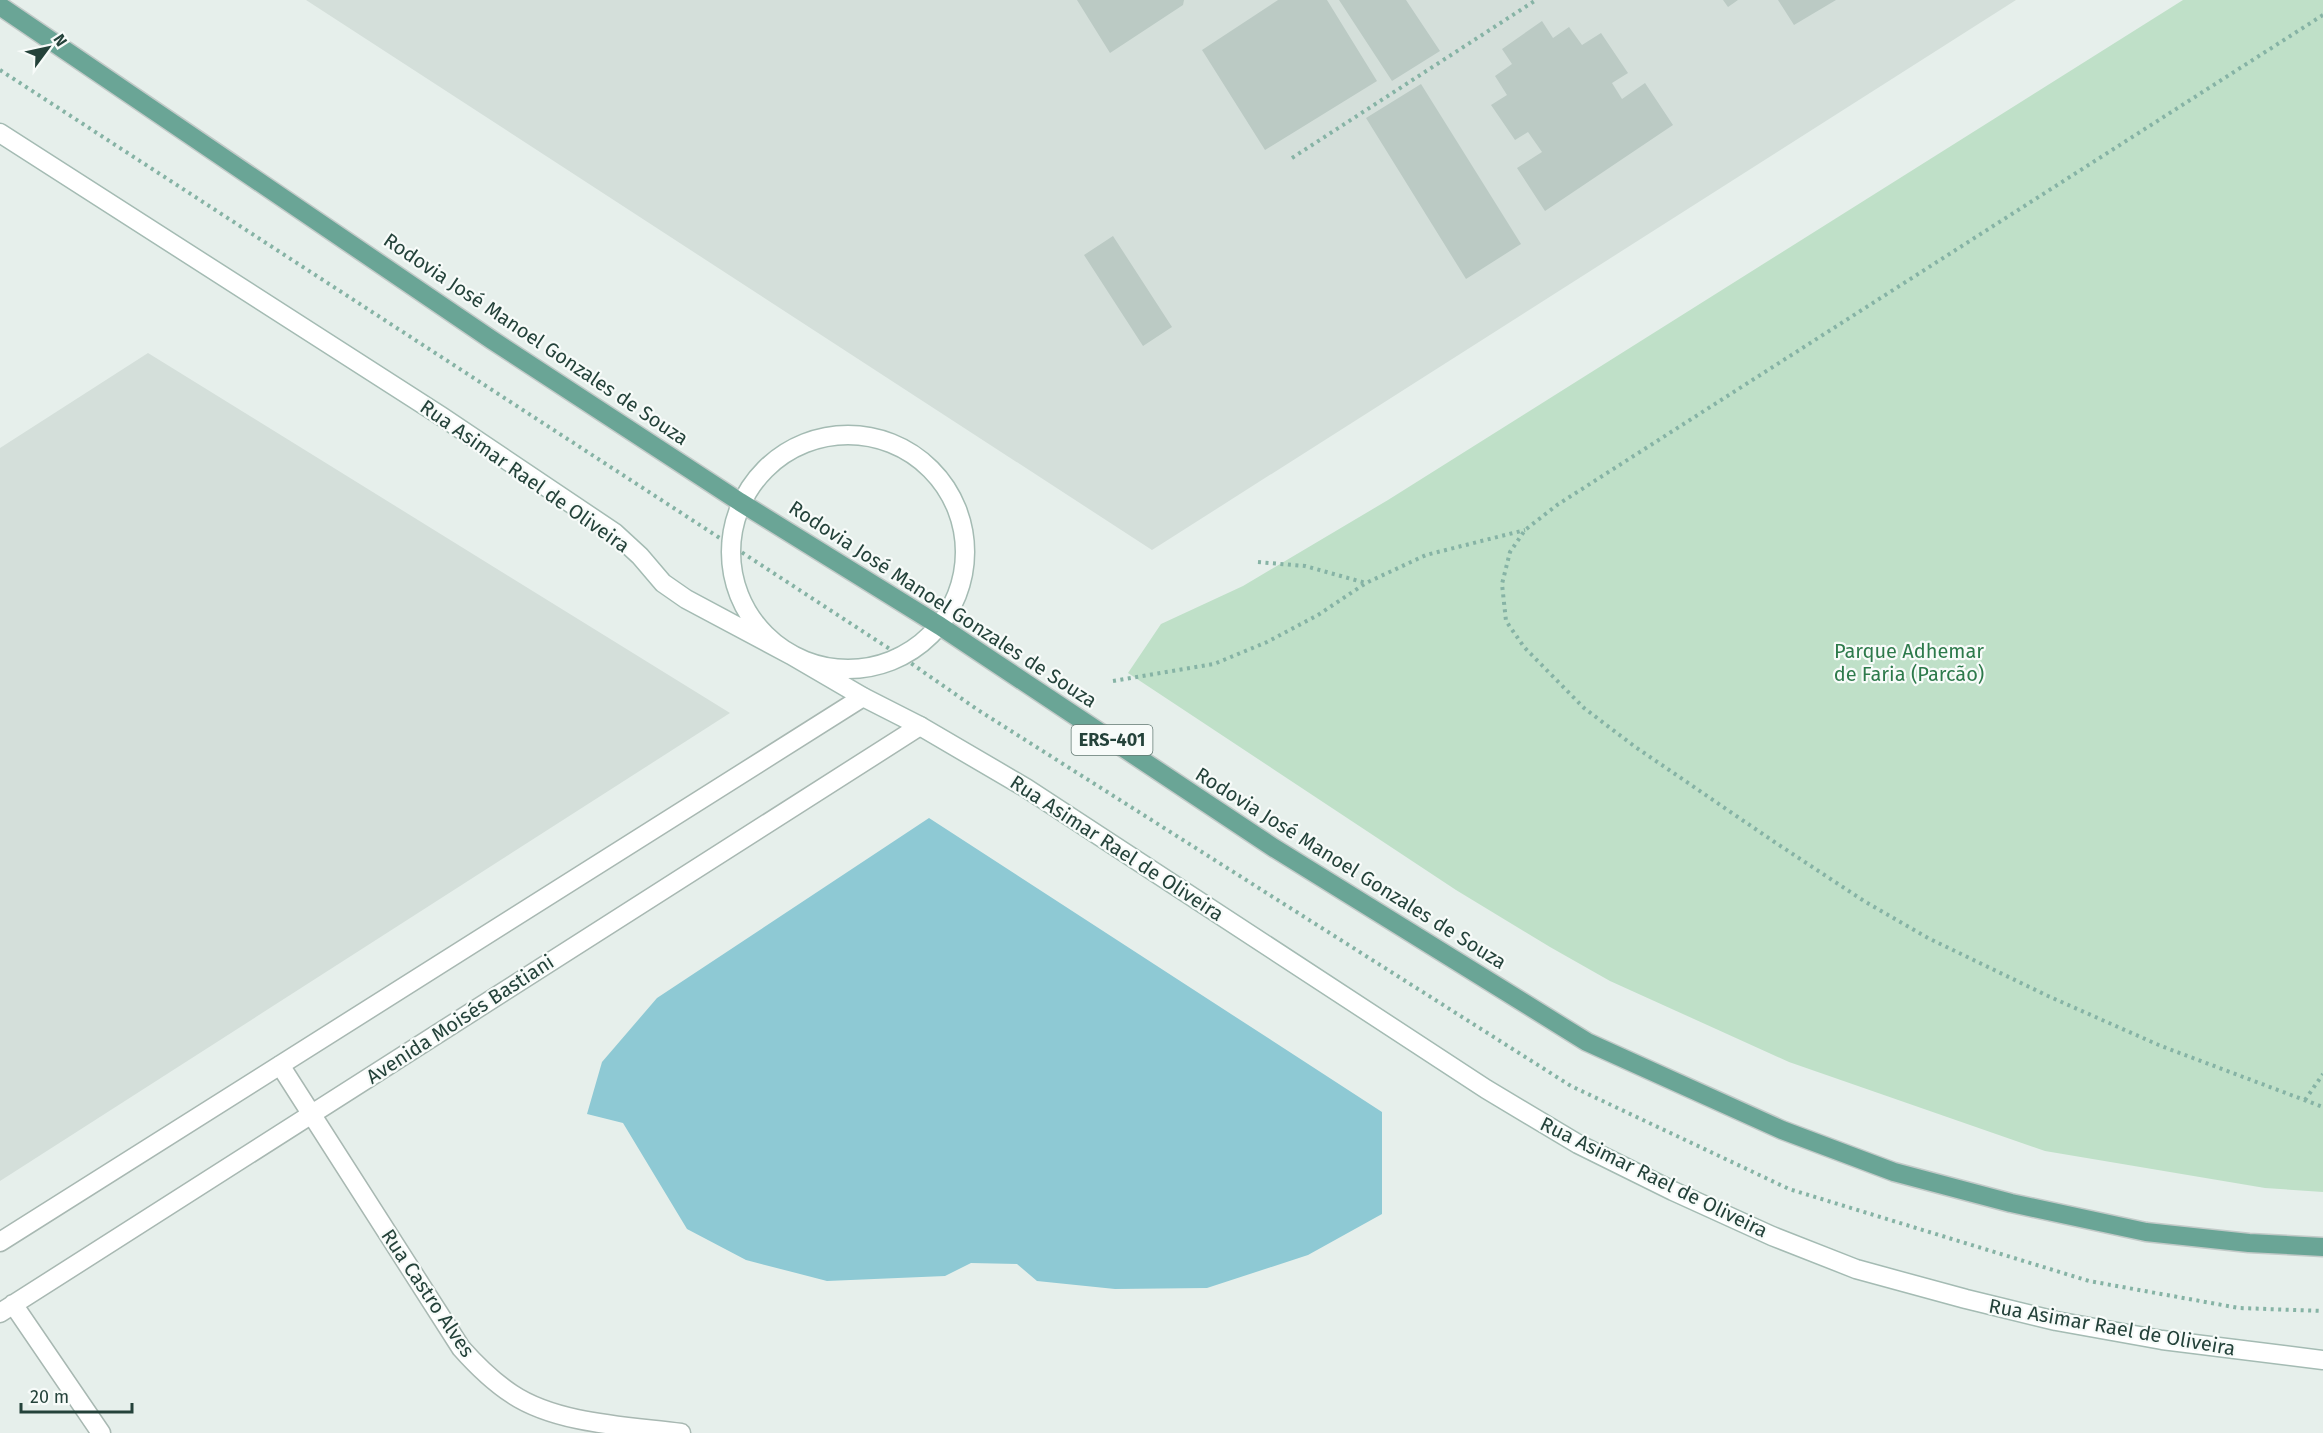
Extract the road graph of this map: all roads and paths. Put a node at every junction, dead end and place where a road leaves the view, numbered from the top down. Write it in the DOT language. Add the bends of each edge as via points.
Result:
graph roads {
  1 [pos="1536,0"];
  2 [pos="0,6"];
  3 [pos="2323,15"];
  4 [pos="0,133"];
  5 [pos="1292,158"];
  6 [pos="740,502"];
  7 [pos="1525,530"];
  8 [pos="1258,562"];
  9 [pos="1366,583"];
  10 [pos="940,626"];
  11 [pos="791,655"];
  12 [pos="1113,681"];
  13 [pos="863,697"];
  14 [pos="920,726"];
  15 [pos="280,1065"];
  16 [pos="2323,1074"];
  17 [pos="2305,1101"];
  18 [pos="2323,1107"];
  19 [pos="312,1114"];
  20 [pos="0,1242"];
  21 [pos="2323,1246"];
  22 [pos="7,1308"];
  23 [pos="2323,1360"];
  24 [pos="101,1433"];
  25 [pos="681,1433"];
  1 -- 5 [label="path"];
  2 -- 6 [label="main road, Rodovia José Manoel Gonzales de Souza / ERS-401" via="492,340"];
  3 -- 7 [label="path" via="1593,480"];
  4 -- 11 [label="street, Rua Asimar Rael de Oliveira" via="431,410 605,527 640,556 663,583 686,599"];
  6 -- 10 [label="main road, Rodovia José Manoel Gonzales de Souza / ERS-401"];
  6 -- 10 [label="street" via="774,460 808,441 845,434 873,437 917,456 944,483 962,519 966,558 958,597"];
  6 -- 11 [label="street" via="729,544 740,598 763,633"];
  7 -- 9 [label="path" via="1426,555"];
  7 -- 17 [label="path" via="1510,552 1502,584 1506,621 1524,646 1584,708 1634,746 1773,842 1929,938 2161,1046"];
  8 -- 9 [label="path" via="1305,566"];
  9 -- 12 [label="path" via="1277,637 1214,664"];
  10 -- 11 [label="street" via="902,657 868,669 829,669"];
  10 -- 21 [label="main road, Rodovia José Manoel Gonzales de Souza / ERS-401" via="1274,848 1587,1042 1728,1106 1894,1172 2011,1203 2146,1232"];
  11 -- 13 [label="street, Rua Asimar Rael de Oliveira"];
  13 -- 14 [label="street, Rua Asimar Rael de Oliveira"];
  13 -- 15 [label="street"];
  14 -- 19 [label="street, Avenida Moisés Bastiani"];
  14 -- 23 [label="street, Rua Asimar Rael de Oliveira" via="1026,788 1496,1095 1578,1144 1772,1236 1856,1269 2056,1321 2162,1340"];
  15 -- 19 [label="street, Rua Castro Alves"];
  15 -- 20 [label="street"];
  16 -- 17 [label="path"];
  17 -- 18 [label="path"];
  19 -- 22 [label="street, Avenida Moisés Bastiani"];
  19 -- 25 [label="street, Rua Castro Alves" via="461,1348 482,1371 514,1396 555,1414"];
  22 -- 24 [label="street"];
}
